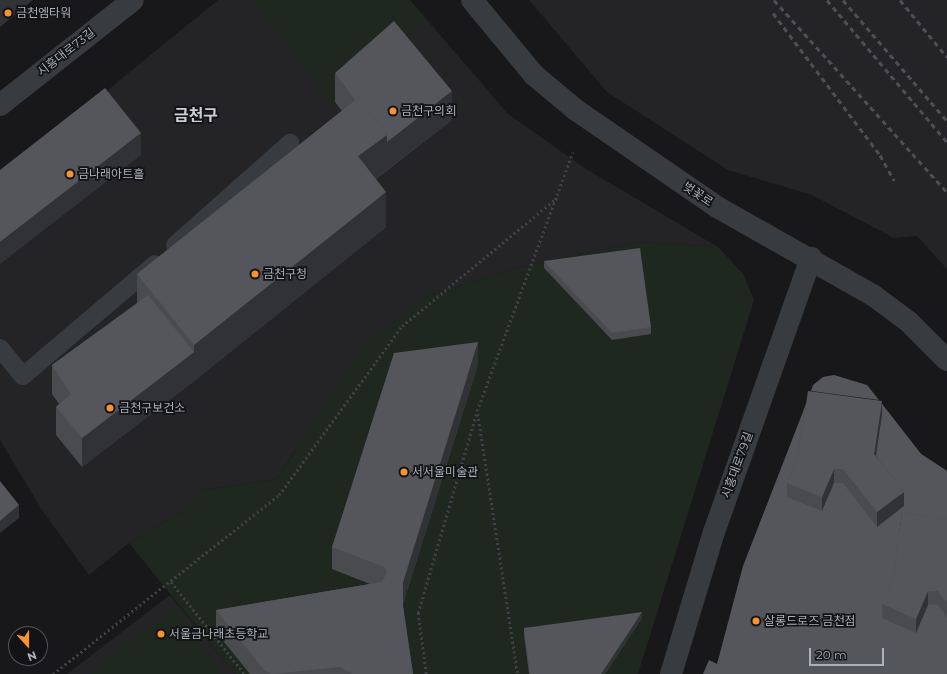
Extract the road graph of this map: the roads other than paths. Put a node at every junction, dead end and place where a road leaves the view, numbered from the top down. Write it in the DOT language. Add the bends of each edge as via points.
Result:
graph roads {
  1 [pos="133,0"];
  2 [pos="472,0"];
  3 [pos="0,105"];
  4 [pos="290,143"];
  5 [pos="811,258"];
  6 [pos="0,348"];
  7 [pos="947,360"];
  8 [pos="671,674"];
  1 -- 3 [label="street, 시흥대로73길"];
  2 -- 5 [label="street, 벚꽃로" via="534,75 571,106 717,207"];
  4 -- 6 [label="street" via="74,336 23,376"];
  5 -- 7 [label="street, 벚꽃로" via="885,305"];
  5 -- 8 [label="street, 시흥대로79길" via="714,532"];
}
